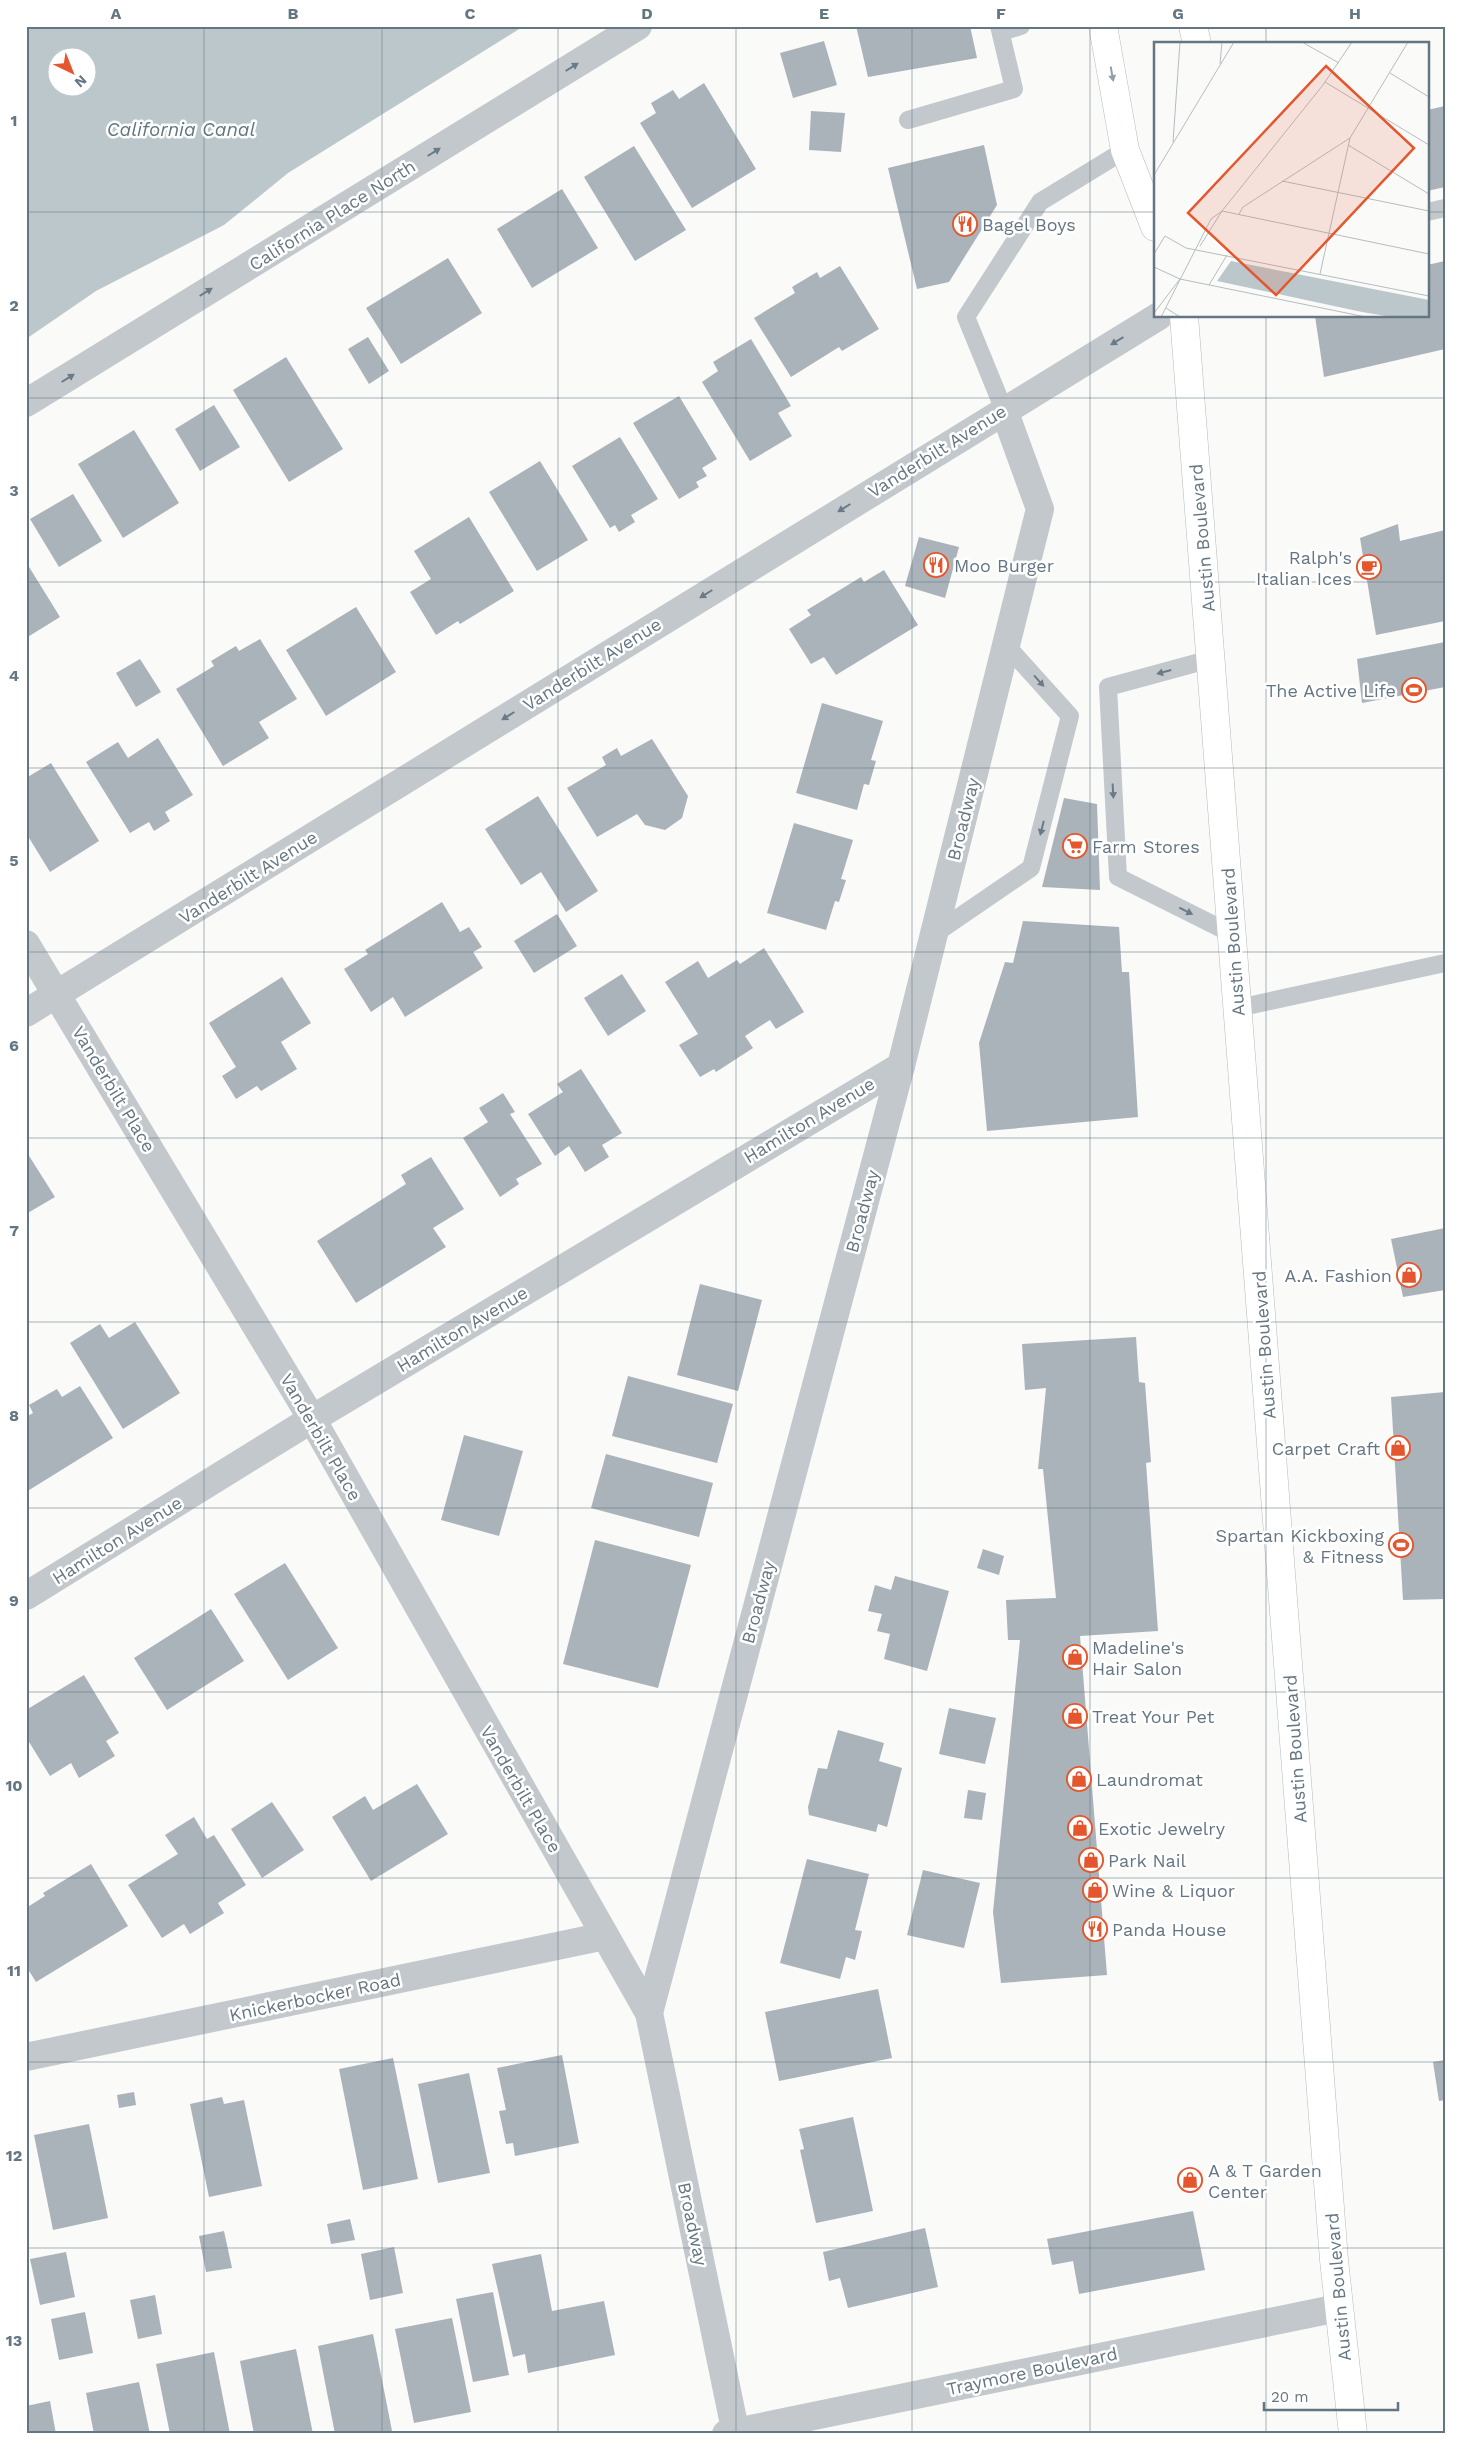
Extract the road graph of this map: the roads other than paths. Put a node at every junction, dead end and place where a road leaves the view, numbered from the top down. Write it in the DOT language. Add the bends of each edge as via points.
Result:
graph roads {
  1 [pos="638,26"];
  2 [pos="1021,26"];
  3 [pos="1103,26"];
  4 [pos="1193,26"];
  5 [pos="1000,29"];
  6 [pos="1197,42"];
  7 [pos="908,120"];
  8 [pos="1125,150"];
  9 [pos="1445,208"];
  10 [pos="1428,212"];
  11 [pos="1154,224"];
  12 [pos="1156,318"];
  13 [pos="1184,318"];
  14 [pos="26,403"];
  15 [pos="1004,410"];
  16 [pos="1006,645"];
  17 [pos="1211,659"];
  18 [pos="1232,934"];
  19 [pos="934,935"];
  20 [pos="26,944"];
  21 [pos="1445,963"];
  22 [pos="57,995"];
  23 [pos="1238,1008"];
  24 [pos="26,1013"];
  25 [pos="901,1066"];
  26 [pos="312,1419"];
  27 [pos="26,1596"];
  28 [pos="605,1936"];
  29 [pos="649,2013"];
  30 [pos="26,2057"];
  31 [pos="1338,2308"];
  32 [pos="733,2433"];
  33 [pos="1353,2434"];
  14 -- 1 [label="street, California Place North, one-way"];
  2 -- 5 [label="lane"];
  3 -- 8 [label="main road, one-way"];
  4 -- 6 [label="main road"];
  5 -- 7 [label="lane" via="1014,89"];
  8 -- 11 [label="main road"];
  8 -- 15 [label="lane" via="1040,202 966,317"];
  9 -- 10 [label="lane"];
  12 -- 15 [label="street, Vanderbilt Avenue, one-way"];
  13 -- 17 [label="main road, Austin Boulevard"];
  15 -- 16 [label="street, Broadway" via="1040,509"];
  15 -- 22 [label="street, Vanderbilt Avenue, one-way"];
  16 -- 19 [label="street, Broadway"];
  16 -- 19 [label="lane, one-way" via="1070,716 1031,868"];
  17 -- 18 [label="main road, Austin Boulevard"];
  17 -- 18 [label="lane, one-way" via="1108,687 1118,877"];
  18 -- 23 [label="main road, Austin Boulevard"];
  19 -- 25 [label="street, Broadway"];
  20 -- 22 [label="street, Vanderbilt Place"];
  21 -- 23 [label="lane"];
  22 -- 24 [label="street, Vanderbilt Avenue"];
  22 -- 26 [label="street, Vanderbilt Place"];
  23 -- 31 [label="main road, Austin Boulevard"];
  25 -- 26 [label="street, Hamilton Avenue"];
  25 -- 29 [label="street, Broadway"];
  26 -- 27 [label="street, Hamilton Avenue"];
  26 -- 28 [label="street, Vanderbilt Place"];
  28 -- 29 [label="street, Broadway"];
  28 -- 30 [label="street, Knickerbocker Road"];
  29 -- 32 [label="street, Broadway"];
  31 -- 32 [label="street, Traymore Boulevard"];
  31 -- 33 [label="main road, Austin Boulevard"];
}
